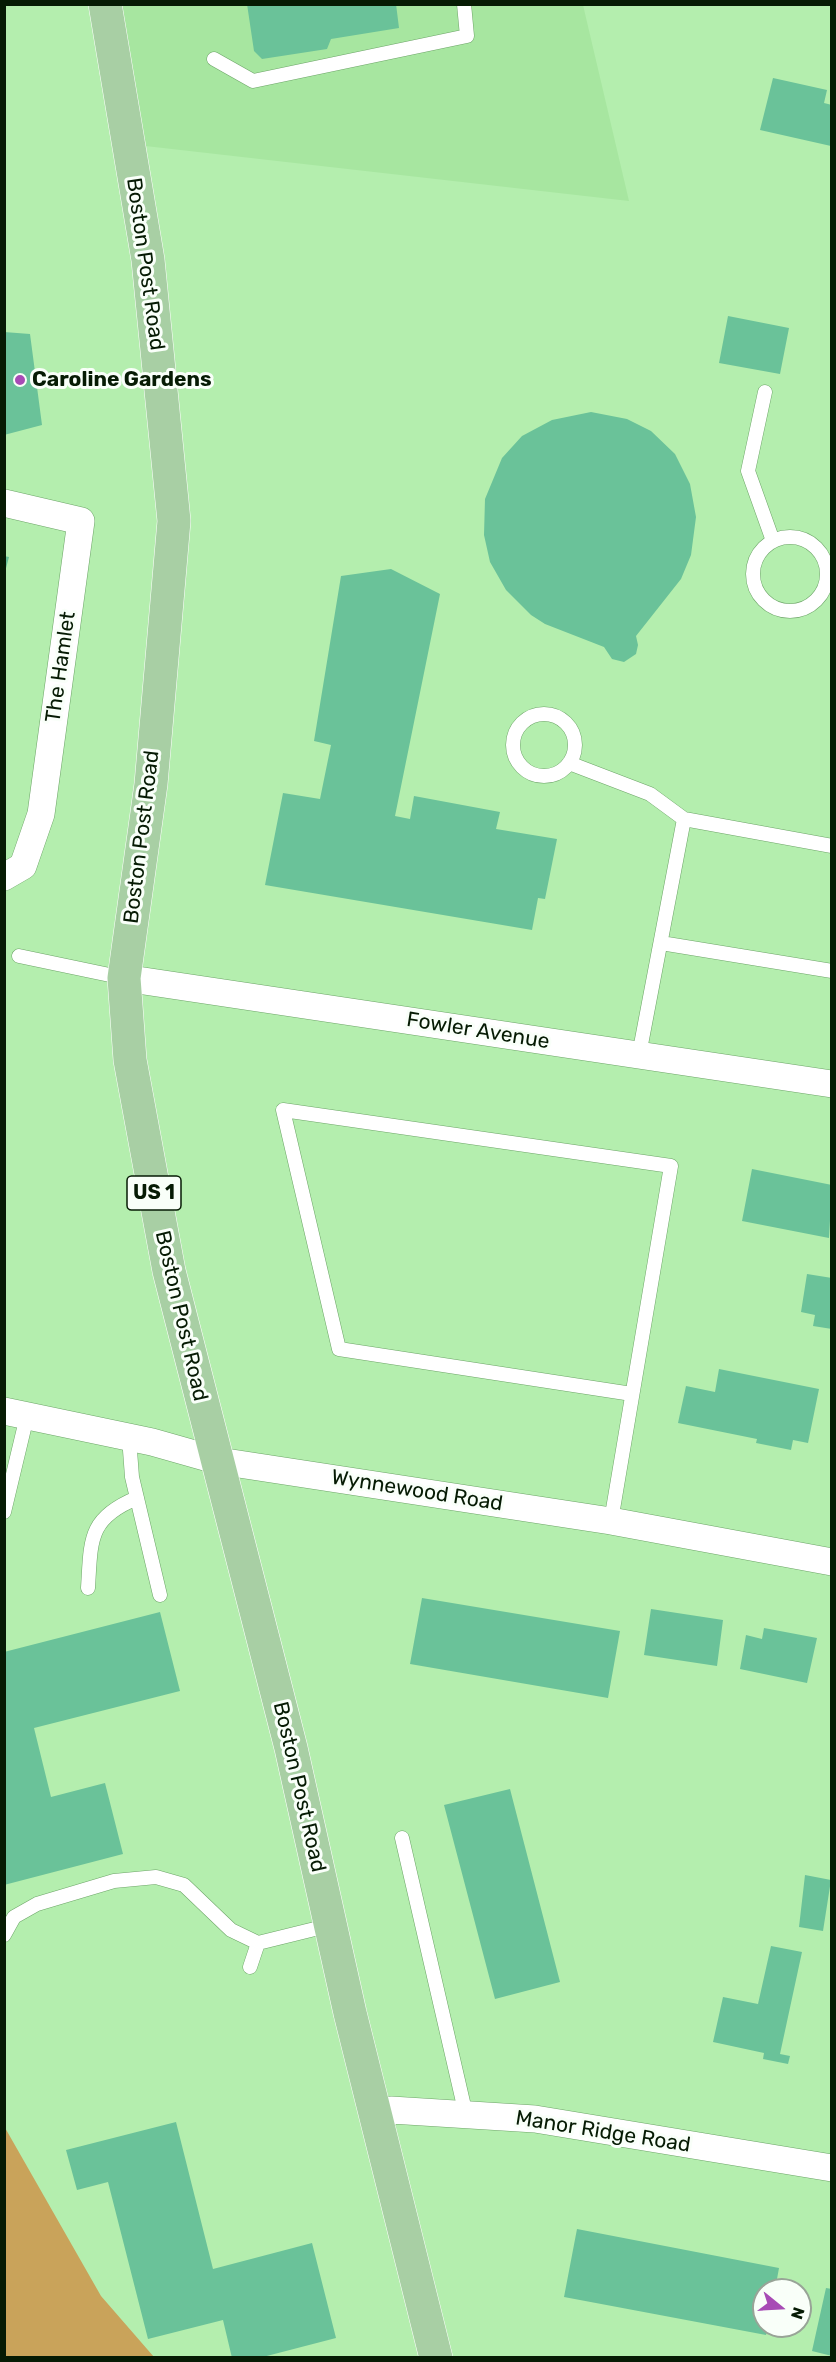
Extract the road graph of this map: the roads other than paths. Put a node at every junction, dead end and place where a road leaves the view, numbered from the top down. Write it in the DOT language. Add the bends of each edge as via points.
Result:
graph roads {
  1 [pos="105,4"];
  2 [pos="464,4"];
  3 [pos="214,59"];
  4 [pos="765,392"];
  5 [pos="4,503"];
  6 [pos="773,541"];
  7 [pos="828,594"];
  8 [pos="570,763"];
  9 [pos="684,819"];
  10 [pos="831,846"];
  11 [pos="4,878"];
  12 [pos="661,943"];
  13 [pos="19,956"];
  14 [pos="831,971"];
  15 [pos="124,978"];
  16 [pos="639,1055"];
  17 [pos="831,1084"];
  18 [pos="632,1394"];
  19 [pos="16,1413"];
  20 [pos="129,1437"];
  21 [pos="219,1461"];
  22 [pos="136,1498"];
  23 [pos="4,1512"];
  24 [pos="611,1521"];
  25 [pos="831,1562"];
  26 [pos="88,1588"];
  27 [pos="160,1595"];
  28 [pos="402,1838"];
  29 [pos="331,1925"];
  30 [pos="4,1935"];
  31 [pos="258,1943"];
  32 [pos="250,1967"];
  33 [pos="466,2115"];
  34 [pos="379,2122"];
  35 [pos="831,2168"];
  36 [pos="436,2358"];
  1 -- 15 [label="main road, Boston Post Road / US 1" via="148,260 174,522 151,784"];
  2 -- 3 [label="lane" via="467,36 253,81"];
  4 -- 6 [label="lane" via="748,471"];
  5 -- 11 [label="street, The Hamlet" via="81,521 41,813 23,866"];
  6 -- 7 [label="lane" via="796,537 817,548 828,569"];
  6 -- 7 [label="lane" via="757,558 753,570 759,595 768,604 779,610 798,610"];
  8 -- 8 [label="lane" via="575,743 572,732 557,717 536,715 519,727 512,745 526,771 554,775"];
  8 -- 9 [label="lane" via="650,794"];
  9 -- 10 [label="lane"];
  9 -- 12 [label="lane"];
  12 -- 14 [label="lane"];
  12 -- 16 [label="lane"];
  13 -- 15 [label="lane"];
  15 -- 16 [label="street, Fowler Avenue"];
  15 -- 21 [label="main road, Boston Post Road / US 1" via="130,1060 169,1271 209,1435"];
  16 -- 17 [label="street, Fowler Avenue"];
  18 -- 18 [label="lane" via="671,1166 283,1110 339,1349"];
  18 -- 24 [label="lane"];
  19 -- 20 [label="street, Wynnewood Road"];
  19 -- 23 [label="lane"];
  20 -- 21 [label="street, Wynnewood Road"];
  20 -- 22 [label="lane"];
  21 -- 24 [label="street, Wynnewood Road"];
  21 -- 29 [label="main road, Boston Post Road / US 1"];
  22 -- 26 [label="lane" via="114,1508 98,1523 90,1551"];
  22 -- 27 [label="lane"];
  24 -- 25 [label="street, Wynnewood Road"];
  28 -- 33 [label="lane"];
  29 -- 31 [label="lane"];
  29 -- 34 [label="main road, Boston Post Road / US 1"];
  30 -- 31 [label="lane" via="14,1917 37,1904 114,1881 156,1876 184,1885 231,1930"];
  31 -- 32 [label="lane"];
  33 -- 34 [label="street, Manor Ridge Road" via="391,2110"];
  33 -- 35 [label="street, Manor Ridge Road" via="535,2119"];
  34 -- 36 [label="main road, Boston Post Road / US 1"];
}
